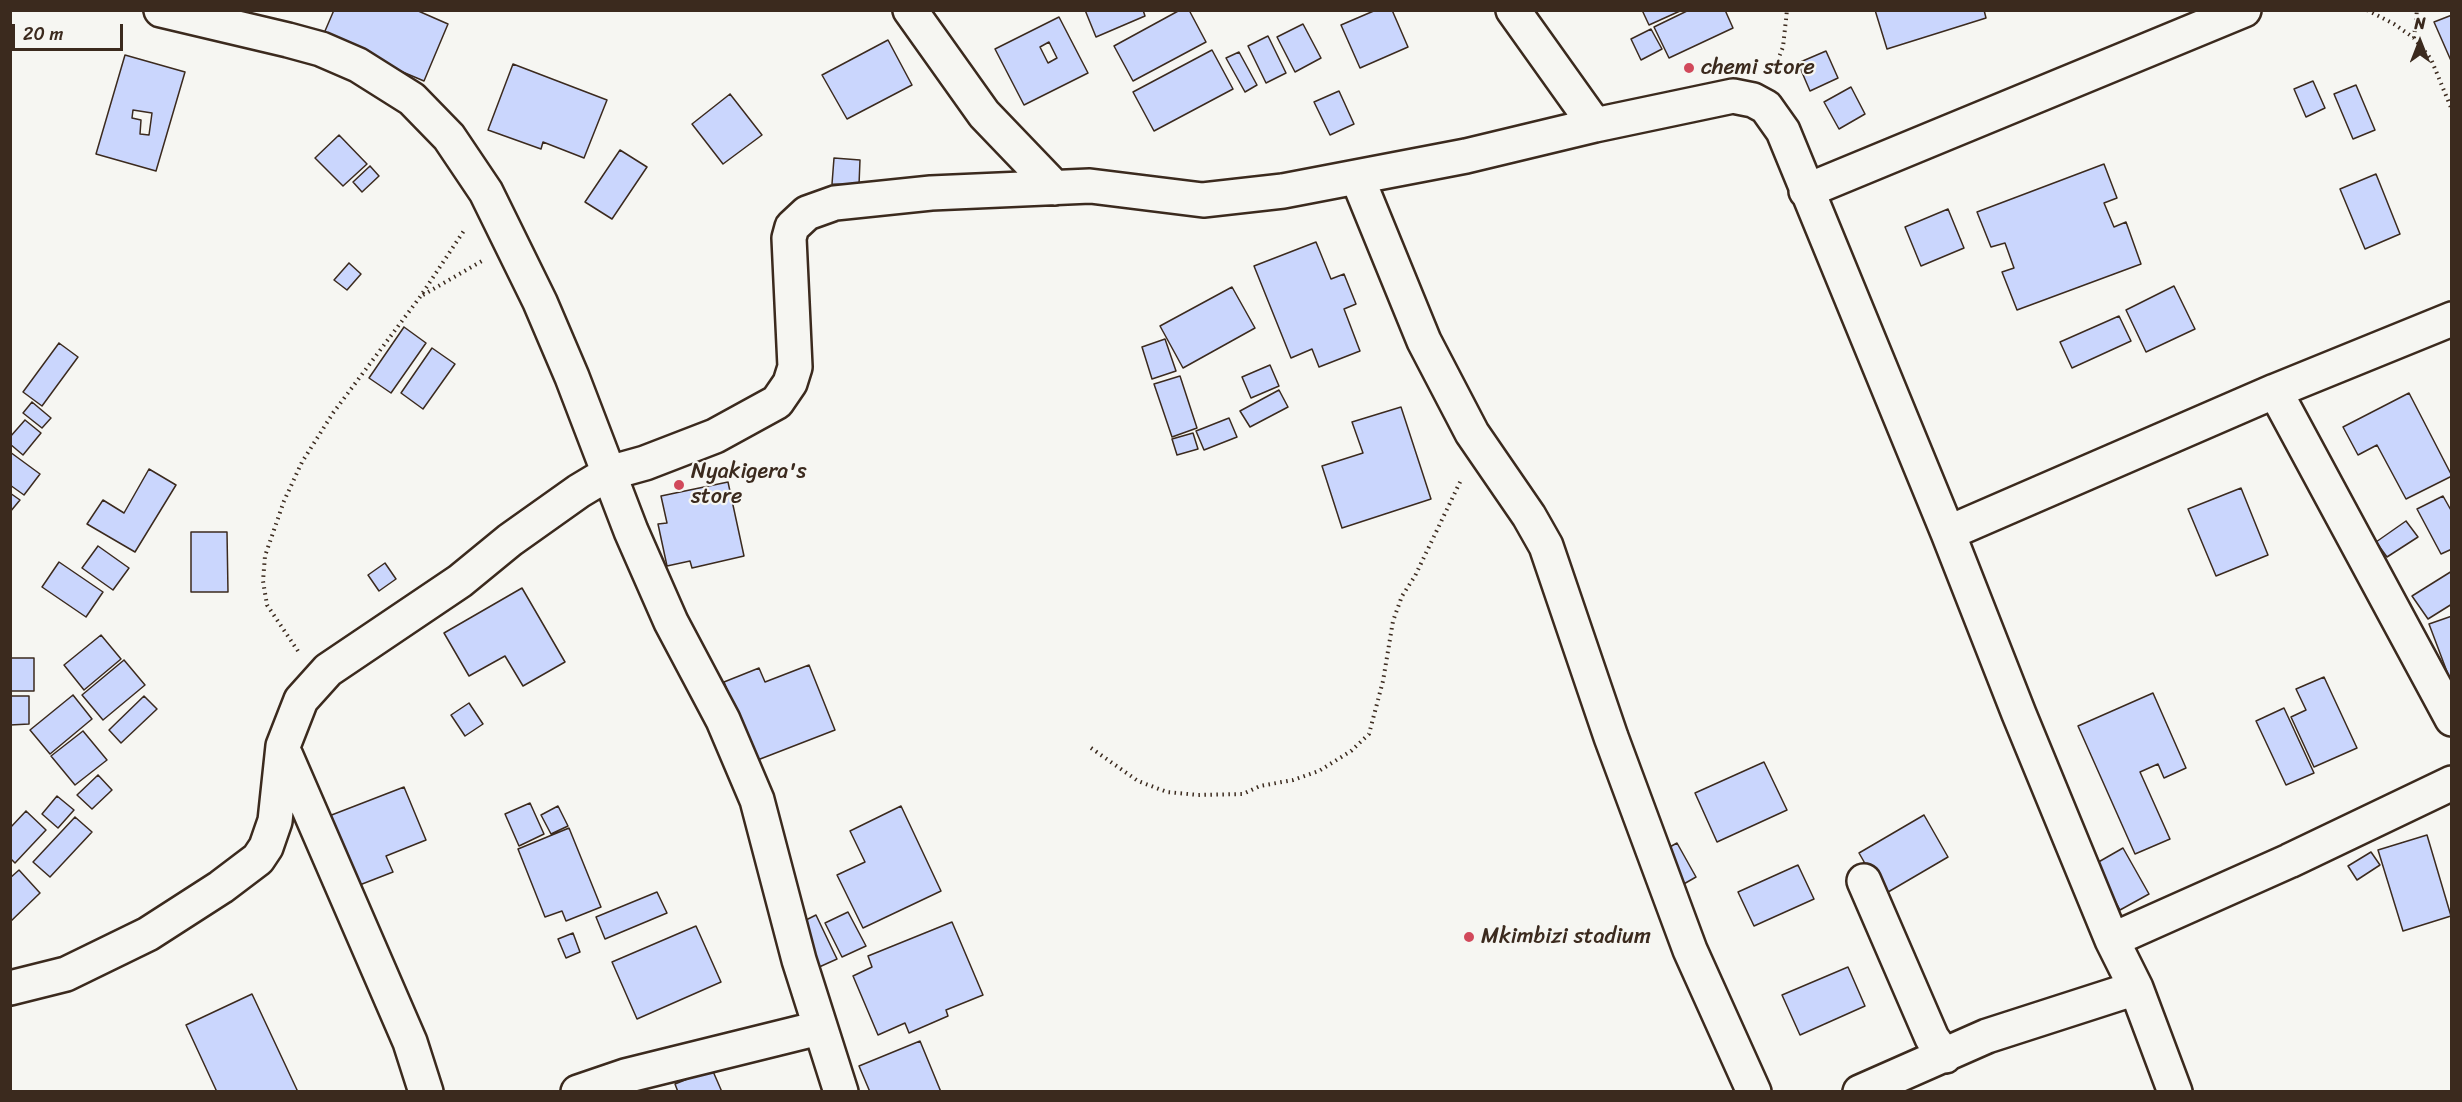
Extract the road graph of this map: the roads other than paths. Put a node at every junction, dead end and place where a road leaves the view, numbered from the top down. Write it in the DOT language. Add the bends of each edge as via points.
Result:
graph roads {
  1 [pos="161,10"];
  2 [pos="910,10"];
  3 [pos="1513,10"];
  4 [pos="2244,10"];
  5 [pos="1594,125"];
  6 [pos="1357,177"];
  7 [pos="1055,188"];
  8 [pos="1806,191"];
  9 [pos="2451,319"];
  10 [pos="2276,391"];
  11 [pos="609,473"];
  12 [pos="1948,533"];
  13 [pos="2451,719"];
  14 [pos="283,746"];
  15 [pos="2451,783"];
  16 [pos="1864,881"];
  17 [pos="2112,940"];
  18 [pos="10,988"];
  19 [pos="2136,988"];
  20 [pos="819,1028"];
  21 [pos="1945,1056"];
  22 [pos="426,1092"];
  23 [pos="578,1092"];
  24 [pos="841,1092"];
  25 [pos="1754,1092"];
  26 [pos="1860,1092"];
  27 [pos="2175,1092"];
  1 -- 11 [label="street" via="310,46 358,65 412,99 449,137 486,192 517,252"];
  2 -- 7 [label="street" via="984,114"];
  3 -- 5 [label="street"];
  4 -- 8 [label="street"];
  5 -- 6 [label="street"];
  5 -- 8 [label="street" via="1733,96 1753,100 1766,107 1783,132"];
  6 -- 7 [label="street" via="1203,200 1090,186"];
  6 -- 25 [label="street" via="1424,341 1472,433 1546,546 1690,950"];
  7 -- 11 [label="street" via="852,200 807,213 792,227 789,238 795,367 785,393 753,417 715,436"];
  8 -- 12 [label="street"];
  9 -- 10 [label="street"];
  10 -- 12 [label="street"];
  10 -- 13 [label="street"];
  11 -- 14 [label="street" via="510,540 460,581 355,650 317,681 302,700"];
  11 -- 20 [label="street" via="671,622 723,720 757,800"];
  12 -- 17 [label="street"];
  14 -- 18 [label="street" via="275,821 258,859 148,934 66,974"];
  14 -- 22 [label="street" via="405,1031"];
  15 -- 17 [label="street"];
  16 -- 21 [label="street" via="1932,1038"];
  17 -- 19 [label="street"];
  19 -- 21 [label="street" via="1987,1036"];
  19 -- 27 [label="street"];
  20 -- 23 [label="street" via="625,1076"];
  20 -- 24 [label="street"];
  21 -- 26 [label="street"];
}
